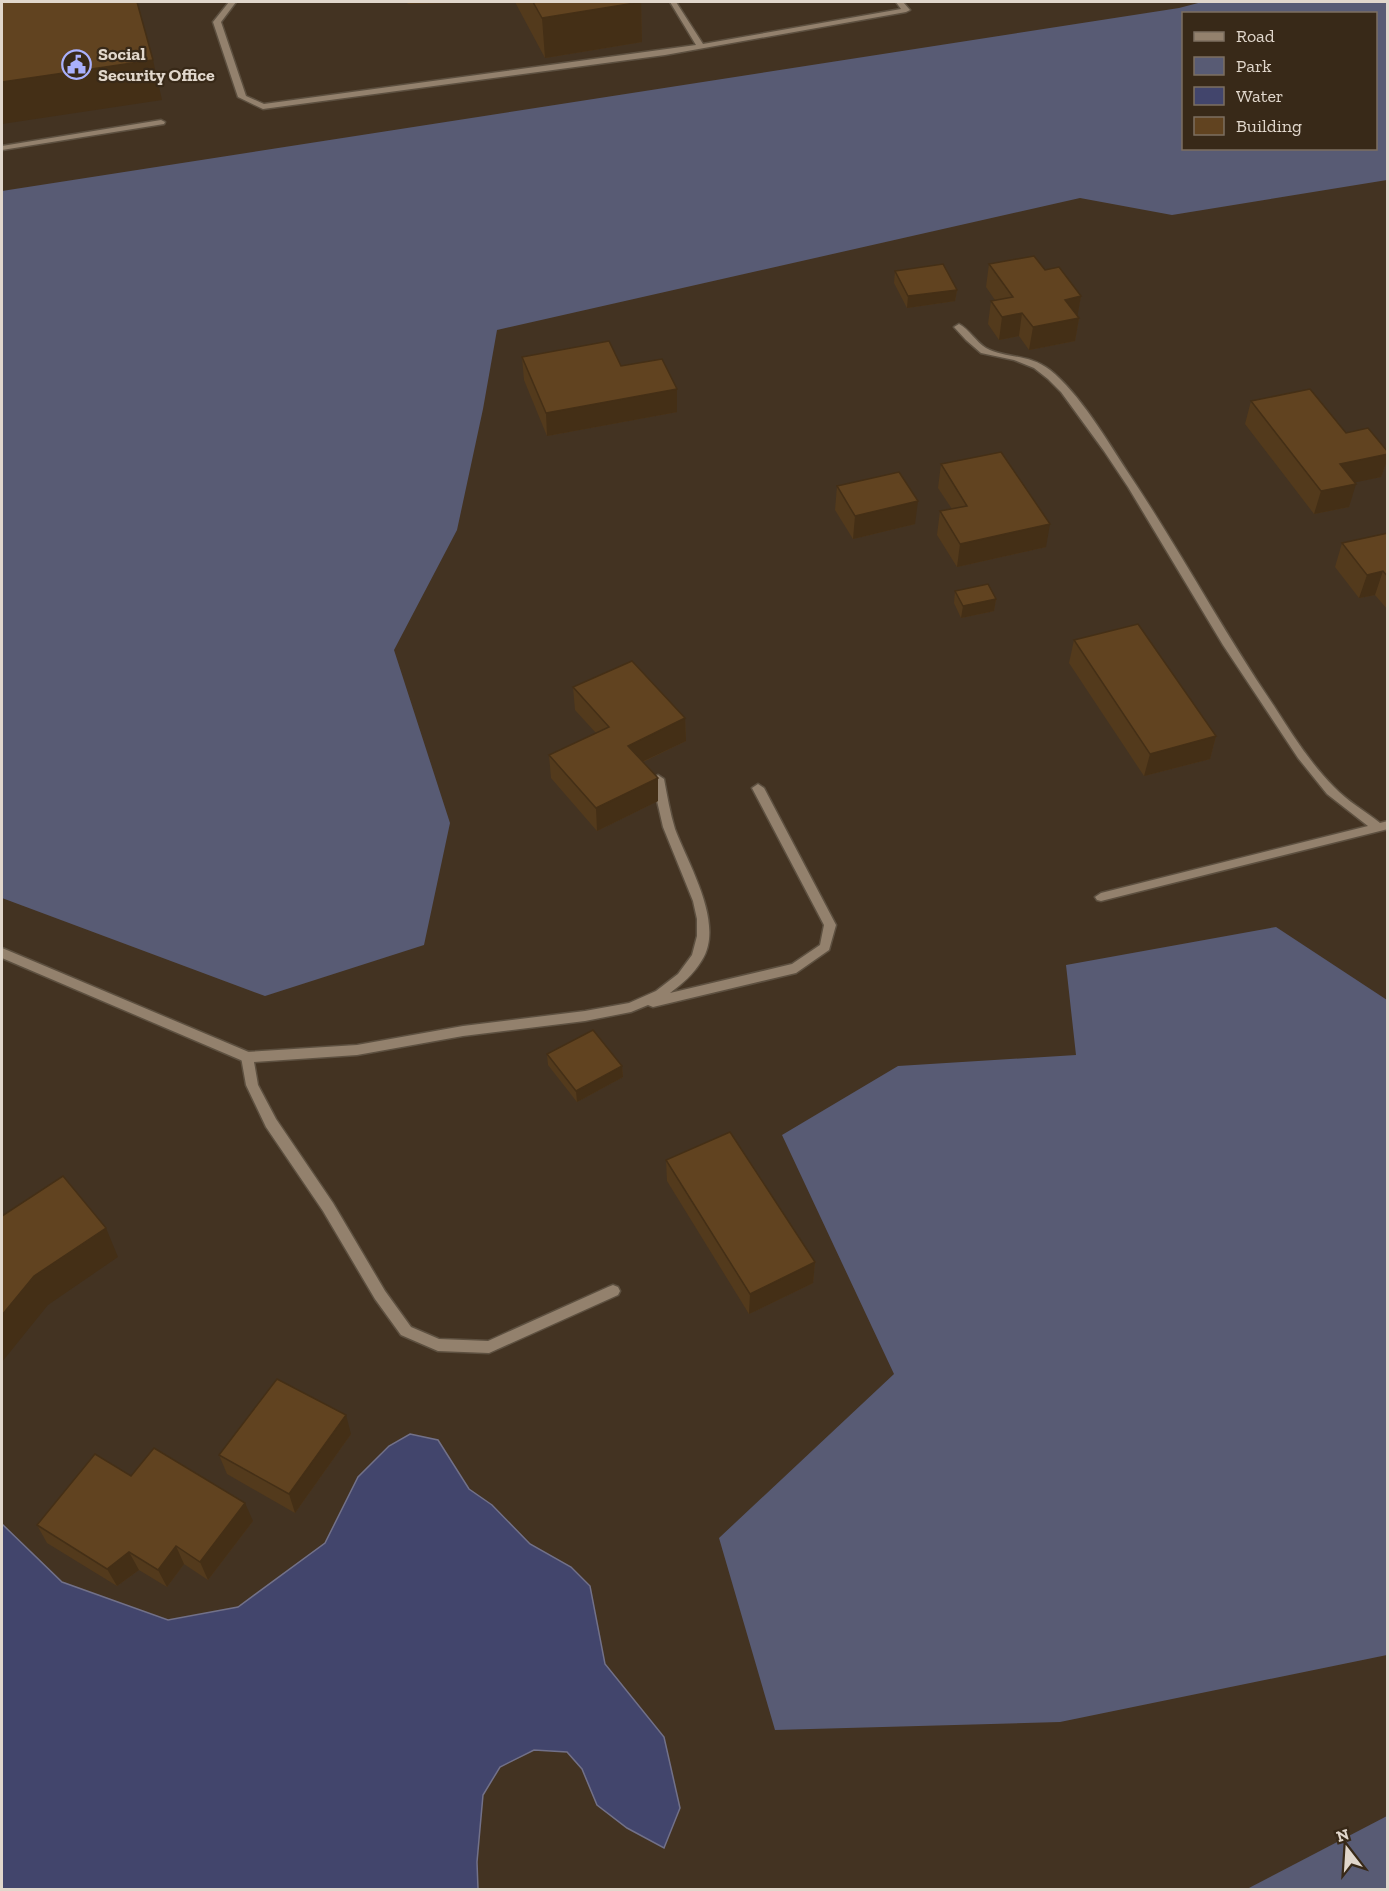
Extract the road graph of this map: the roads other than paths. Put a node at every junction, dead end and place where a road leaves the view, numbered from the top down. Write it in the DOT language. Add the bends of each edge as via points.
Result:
graph roads {
  1 [pos="232,2"];
  2 [pos="673,2"];
  3 [pos="899,2"];
  4 [pos="701,47"];
  5 [pos="161,122"];
  6 [pos="2,148"];
  7 [pos="959,327"];
  8 [pos="658,779"];
  9 [pos="758,788"];
  10 [pos="1383,826"];
  11 [pos="1101,897"];
  12 [pos="2,952"];
  13 [pos="631,1007"];
  14 [pos="247,1057"];
  15 [pos="613,1291"];
  1 -- 4 [label="street" via="217,22 243,98 263,107"];
  2 -- 4 [label="street"];
  3 -- 4 [label="street" via="906,10"];
  5 -- 6 [label="street"];
  7 -- 10 [label="street" via="974,346 990,354 1029,362 1057,382 1152,516 1261,697 1302,754 1331,791"];
  8 -- 13 [label="street" via="669,827 699,901 703,936 698,957 682,977 660,994"];
  9 -- 13 [label="street" via="830,925 825,947 796,968"];
  10 -- 11 [label="street"];
  12 -- 14 [label="street"];
  13 -- 14 [label="street" via="357,1050"];
  14 -- 15 [label="street" via="252,1085 271,1124 405,1331 438,1345 489,1347"];
}
